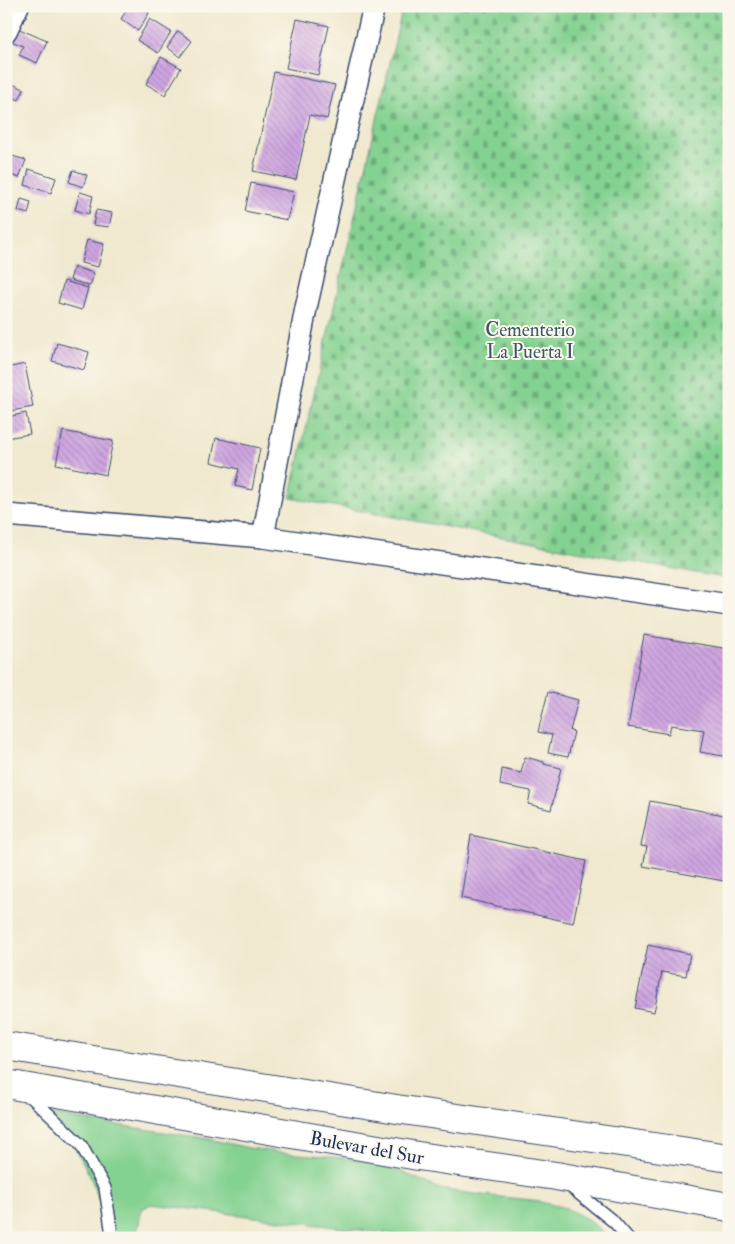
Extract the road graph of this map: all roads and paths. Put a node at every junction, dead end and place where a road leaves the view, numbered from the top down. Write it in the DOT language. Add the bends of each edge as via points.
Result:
graph roads {
  1 [pos="18,6"];
  2 [pos="374,6"];
  3 [pos="6,31"];
  4 [pos="6,516"];
  5 [pos="263,537"];
  6 [pos="729,605"];
  7 [pos="6,1046"];
  8 [pos="13,1085"];
  9 [pos="729,1158"];
  10 [pos="556,1176"];
  11 [pos="729,1207"];
  12 [pos="110,1238"];
  13 [pos="628,1238"];
  1 -- 3 [label="street"];
  2 -- 5 [label="street" via="306,308"];
  4 -- 5 [label="street"];
  5 -- 6 [label="street"];
  7 -- 9 [label="highway" via="384,1108"];
  8 -- 10 [label="highway, Bulevar del Sur" via="409,1154"];
  8 -- 12 [label="lane" via="81,1145 104,1188 112,1228"];
  10 -- 11 [label="highway, Bulevar del Sur"];
  10 -- 13 [label="lane" via="614,1222"];
}
